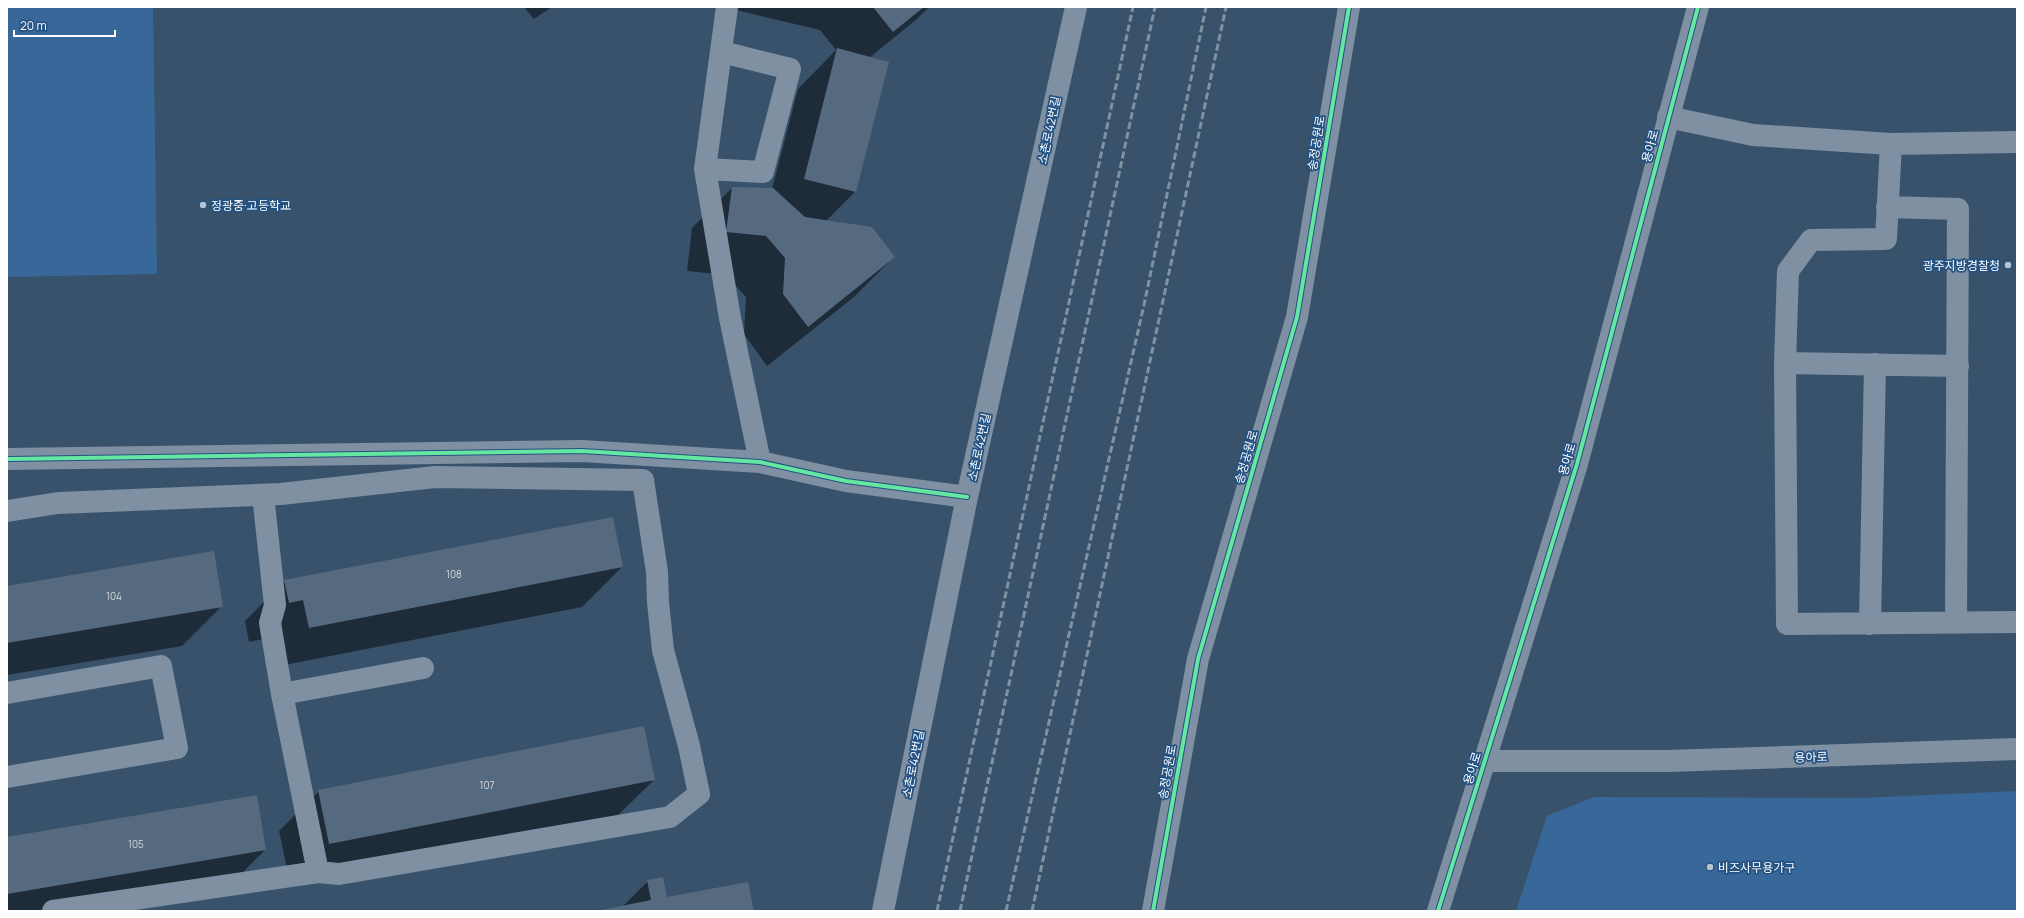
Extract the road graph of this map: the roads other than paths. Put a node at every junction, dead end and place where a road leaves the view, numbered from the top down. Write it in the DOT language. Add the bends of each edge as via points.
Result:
graph roads {
  1 [pos="727,7"];
  2 [pos="1076,7"];
  3 [pos="1349,7"];
  4 [pos="1698,7"];
  5 [pos="722,52"];
  6 [pos="1668,117"];
  7 [pos="2017,142"];
  8 [pos="1891,144"];
  9 [pos="705,169"];
  10 [pos="1887,207"];
  11 [pos="1785,363"];
  12 [pos="1875,364"];
  13 [pos="1958,366"];
  14 [pos="7,459"];
  15 [pos="760,462"];
  16 [pos="263,495"];
  17 [pos="967,497"];
  18 [pos="7,511"];
  19 [pos="2017,622"];
  20 [pos="1956,623"];
  21 [pos="1870,624"];
  22 [pos="424,668"];
  23 [pos="7,693"];
  24 [pos="282,694"];
  25 [pos="2017,749"];
  26 [pos="1485,761"];
  27 [pos="7,777"];
  28 [pos="318,872"];
  29 [pos="53,911"];
  30 [pos="883,911"];
  31 [pos="1153,911"];
  32 [pos="1438,911"];
  1 -- 5 [label="street"];
  2 -- 17 [label="street, 소촌로42번길"];
  3 -- 31 [label="street, 송정공원로" via="1297,317 1198,659"];
  4 -- 6 [label="street, 용아로"];
  5 -- 9 [label="street"];
  5 -- 9 [label="street" via="790,69 762,172"];
  6 -- 8 [label="street" via="1753,135"];
  6 -- 26 [label="street, 용아로" via="1576,464"];
  7 -- 8 [label="street"];
  8 -- 10 [label="street"];
  9 -- 15 [label="street" via="730,318"];
  10 -- 11 [label="street" via="1886,238 1811,240 1788,271"];
  10 -- 13 [label="street" via="1958,209"];
  11 -- 12 [label="street"];
  11 -- 21 [label="street" via="1787,624"];
  12 -- 13 [label="street"];
  12 -- 21 [label="street"];
  13 -- 20 [label="street"];
  14 -- 15 [label="street" via="582,451"];
  15 -- 17 [label="street" via="846,481"];
  16 -- 18 [label="street" via="58,503"];
  16 -- 24 [label="street" via="275,605 270,623"];
  16 -- 28 [label="street" via="435,477 643,480 657,572 663,650 699,794 670,817 339,874"];
  17 -- 30 [label="street, 소촌로42번길"];
  19 -- 20 [label="street"];
  20 -- 21 [label="street"];
  22 -- 24 [label="street"];
  23 -- 27 [label="street" via="161,666 177,748"];
  24 -- 28 [label="street"];
  25 -- 26 [label="street, 용아로" via="1668,762"];
  26 -- 32 [label="street, 용아로"];
  28 -- 29 [label="street"];
}
